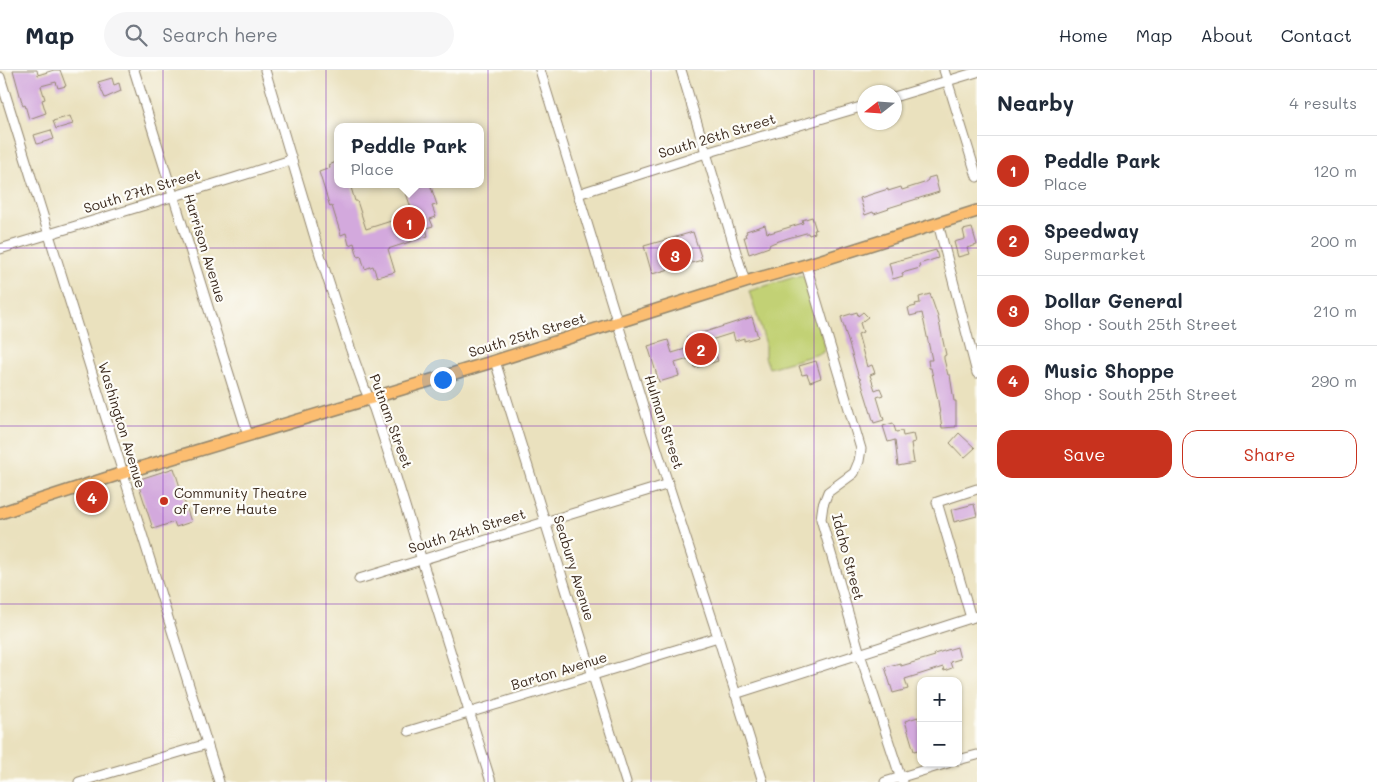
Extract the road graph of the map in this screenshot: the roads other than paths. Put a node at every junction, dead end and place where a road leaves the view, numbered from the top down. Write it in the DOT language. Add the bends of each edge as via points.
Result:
graph roads {
  1 [pos="134,70"];
  2 [pos="265,70"];
  3 [pos="541,70"];
  4 [pos="681,70"];
  5 [pos="944,70"];
  6 [pos="977,72"];
  7 [pos="0,77"];
  8 [pos="948,81"];
  9 [pos="902,95"];
  10 [pos="857,108"];
  11 [pos="706,153"];
  12 [pos="291,160"];
  13 [pos="977,177"];
  14 [pos="578,194"];
  15 [pos="174,196"];
  16 [pos="977,211"];
  17 [pos="938,223"];
  18 [pos="48,234"];
  19 [pos="0,249"];
  20 [pos="806,265"];
  21 [pos="745,282"];
  22 [pos="618,323"];
  23 [pos="495,361"];
  24 [pos="977,373"];
  25 [pos="370,399"];
  26 [pos="248,435"];
  27 [pos="123,473"];
  28 [pos="669,484"];
  29 [pos="977,489"];
  30 [pos="0,512"];
  31 [pos="545,521"];
  32 [pos="422,560"];
  33 [pos="359,579"];
  34 [pos="974,617"];
  35 [pos="718,637"];
  36 [pos="860,654"];
  37 [pos="593,675"];
  38 [pos="735,694"];
  39 [pos="469,712"];
  40 [pos="409,731"];
  41 [pos="207,744"];
  42 [pos="977,755"];
  43 [pos="962,759"];
  44 [pos="937,767"];
  45 [pos="901,780"];
  46 [pos="79,782"];
  47 [pos="219,782"];
  48 [pos="491,782"];
  49 [pos="626,782"];
  50 [pos="763,782"];
  51 [pos="885,782"];
  1 -- 15 [label="street, Harrison Avenue"];
  2 -- 12 [label="street, Putnam Street"];
  3 -- 14 [label="street, Hulman Street"];
  4 -- 11 [label="street"];
  5 -- 8 [label="street"];
  6 -- 8 [label="street"];
  7 -- 18 [label="street, Washington Avenue"];
  8 -- 9 [label="street"];
  8 -- 13 [label="street"];
  10 -- 11 [label="street, South 26th Street"];
  11 -- 14 [label="street, South 26th Street"];
  11 -- 21 [label="street"];
  12 -- 15 [label="street, South 27th Street"];
  12 -- 25 [label="street, Putnam Street" via="347,340"];
  14 -- 22 [label="street, Hulman Street"];
  15 -- 18 [label="street, South 27th Street"];
  15 -- 26 [label="street, Harrison Avenue"];
  16 -- 17 [label="main road, South 25th Street"];
  17 -- 20 [label="main road, South 25th Street"];
  17 -- 24 [label="street"];
  18 -- 19 [label="street, South 27th Street"];
  18 -- 27 [label="street, Washington Avenue"];
  20 -- 21 [label="main road, South 25th Street"];
  20 -- 36 [label="street, Idaho Street" via="861,449 854,472 828,492 821,519"];
  21 -- 22 [label="main road, South 25th Street"];
  22 -- 23 [label="main road, South 25th Street"];
  22 -- 28 [label="street, Hulman Street"];
  23 -- 25 [label="main road, South 25th Street"];
  23 -- 31 [label="street, Seabury Avenue"];
  25 -- 26 [label="main road, South 25th Street"];
  25 -- 32 [label="street, Putnam Street"];
  26 -- 27 [label="main road, South 25th Street"];
  27 -- 30 [label="main road, South 25th Street"];
  27 -- 41 [label="street, Washington Avenue"];
  28 -- 31 [label="street, South 24th Street"];
  28 -- 35 [label="street, Hulman Street"];
  29 -- 34 [label="street" via="937,502"];
  31 -- 32 [label="street, South 24th Street"];
  31 -- 37 [label="street, Seabury Avenue"];
  32 -- 33 [label="street, South 24th Street"];
  32 -- 39 [label="street, Putnam Street"];
  34 -- 36 [label="street"];
  35 -- 37 [label="street, Barton Avenue"];
  35 -- 38 [label="street, Hulman Street"];
  36 -- 38 [label="street"];
  36 -- 45 [label="street, Idaho Street"];
  37 -- 39 [label="street, Barton Avenue"];
  37 -- 49 [label="street, Seabury Avenue"];
  38 -- 50 [label="street, Hulman Street"];
  39 -- 40 [label="street, Barton Avenue"];
  39 -- 48 [label="street, Putnam Street"];
  41 -- 46 [label="street"];
  41 -- 47 [label="street, Washington Avenue"];
  42 -- 43 [label="street"];
  44 -- 45 [label="street"];
  45 -- 51 [label="street"];
}
